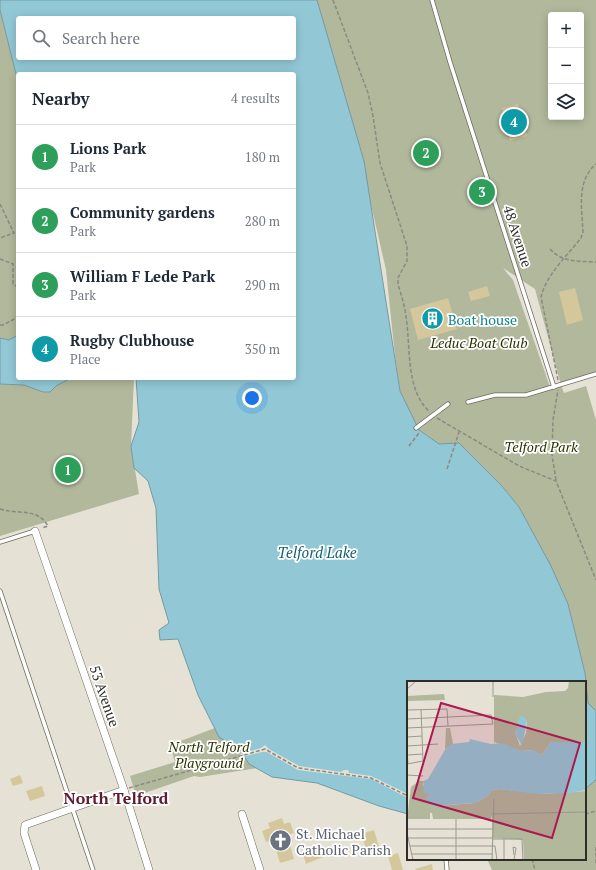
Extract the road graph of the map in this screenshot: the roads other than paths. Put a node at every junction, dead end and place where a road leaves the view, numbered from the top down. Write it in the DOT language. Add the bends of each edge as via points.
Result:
graph roads {
  1 [pos="432,0"];
  2 [pos="596,374"];
  3 [pos="554,387"];
  4 [pos="468,402"];
  5 [pos="448,404"];
  6 [pos="416,428"];
  7 [pos="35,531"];
  8 [pos="0,542"];
  9 [pos="0,591"];
  10 [pos="124,790"];
  11 [pos="72,808"];
  12 [pos="242,814"];
  13 [pos="446,860"];
  14 [pos="36,870"];
  15 [pos="93,870"];
  16 [pos="149,870"];
  17 [pos="260,870"];
  18 [pos="447,870"];
  1 -- 3 [label="lane, 48 Avenue"];
  2 -- 3 [label="lane"];
  3 -- 4 [label="lane" via="522,396 495,395"];
  5 -- 6 [label="lane"];
  7 -- 8 [label="lane"];
  7 -- 10 [label="street, 53 Avenue"];
  9 -- 11 [label="lane"];
  10 -- 11 [label="street"];
  10 -- 16 [label="street, 53 Avenue"];
  11 -- 14 [label="street" via="25,825 24,833"];
  11 -- 15 [label="lane"];
  12 -- 17 [label="street"];
  13 -- 18 [label="lane"];
}
